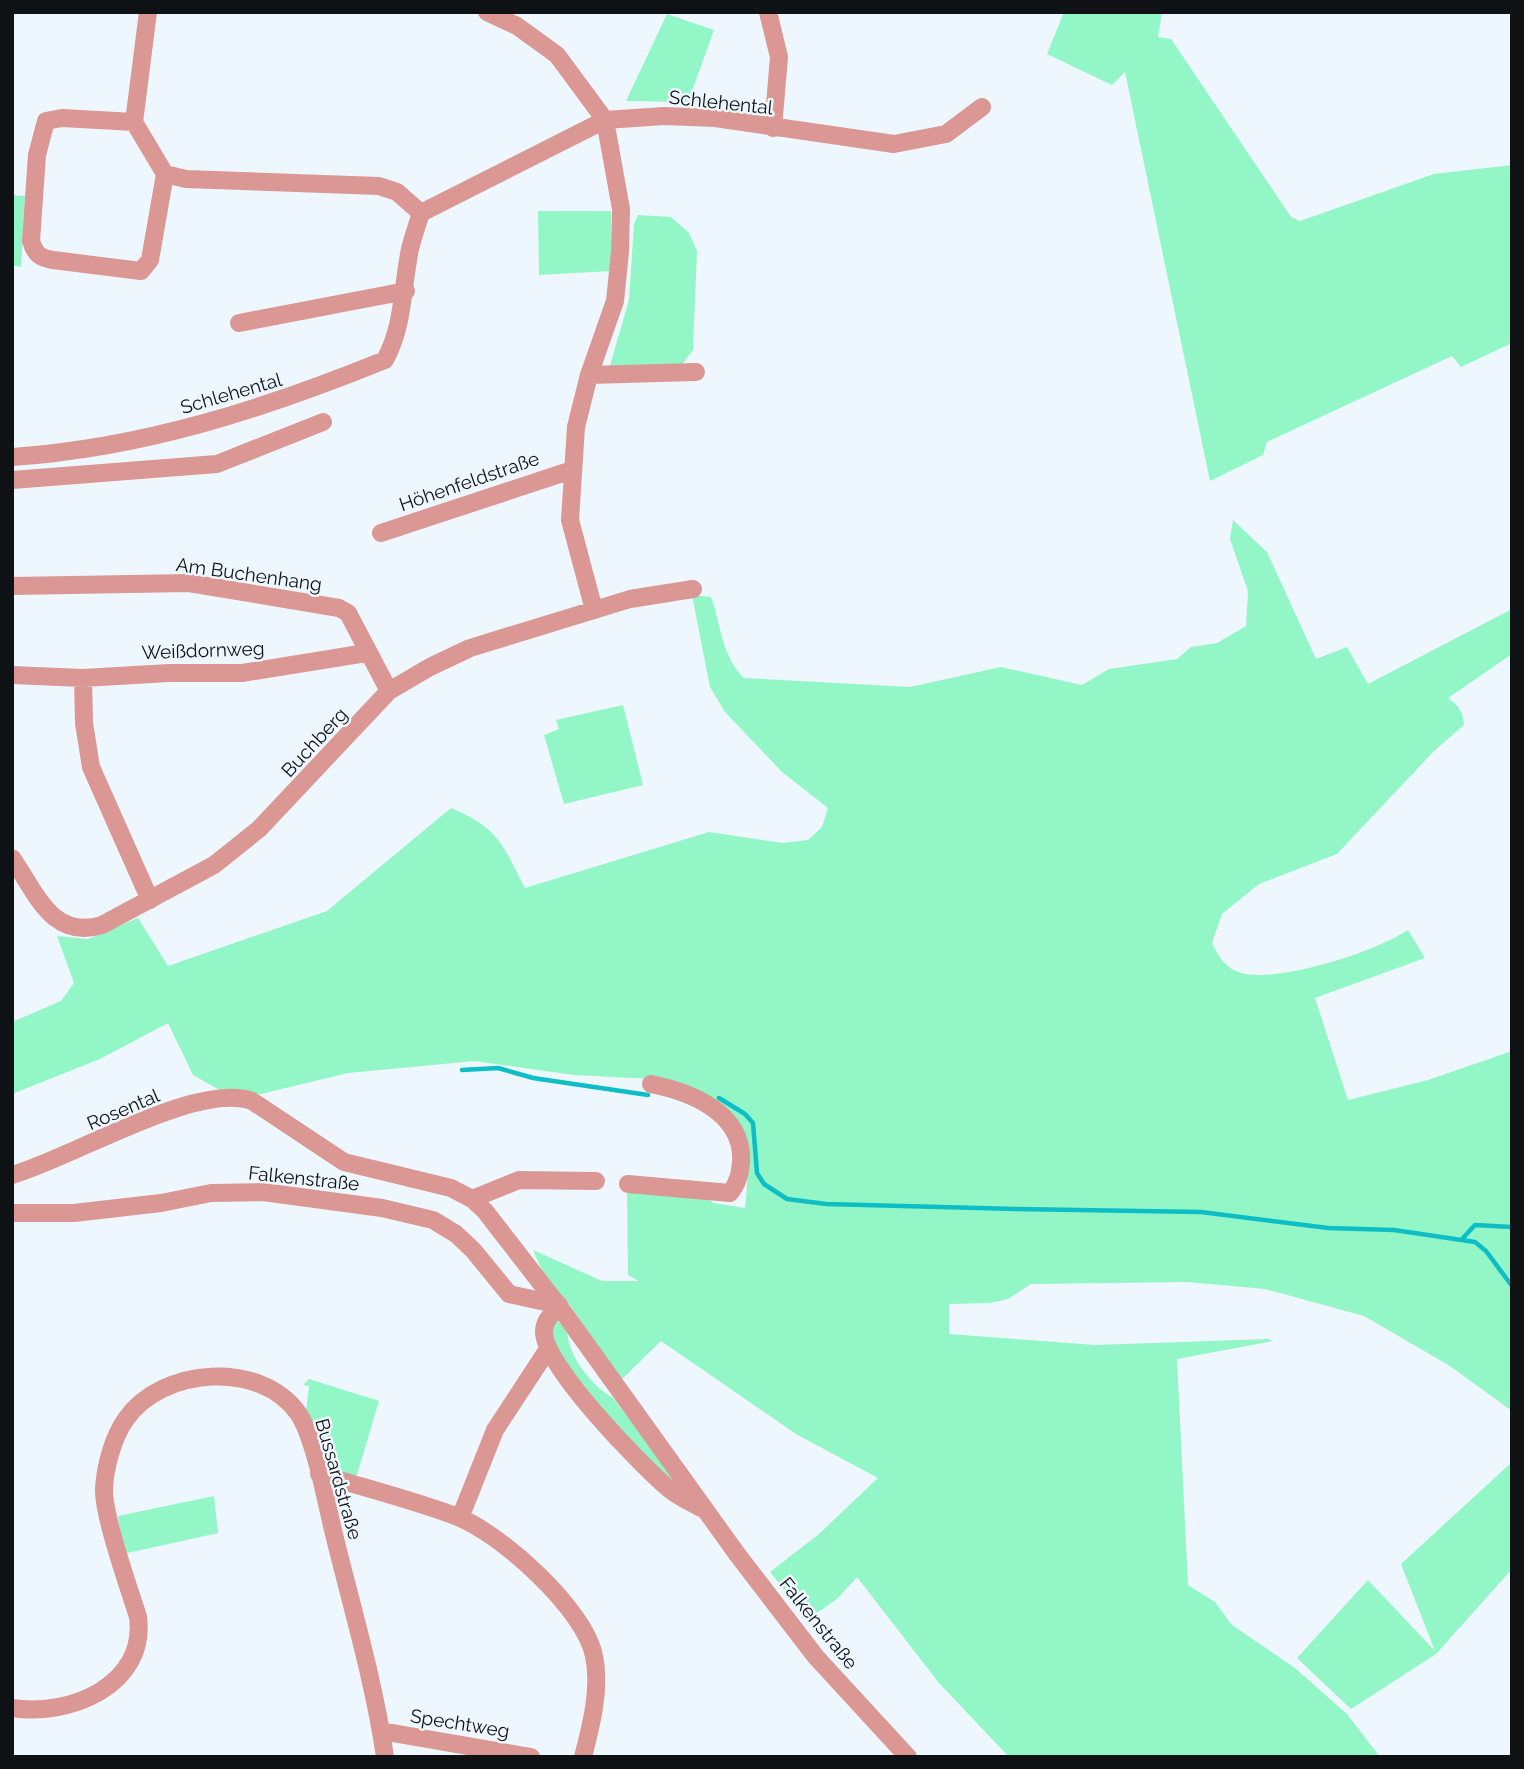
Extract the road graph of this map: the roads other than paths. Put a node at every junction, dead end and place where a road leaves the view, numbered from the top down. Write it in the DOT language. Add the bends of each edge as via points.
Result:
graph roads {
  1 [pos="148,12"];
  2 [pos="487,12"];
  3 [pos="768,12"];
  4 [pos="982,107"];
  5 [pos="605,120"];
  6 [pos="134,122"];
  7 [pos="773,128"];
  8 [pos="165,173"];
  9 [pos="421,213"];
  10 [pos="406,291"];
  11 [pos="239,323"];
  12 [pos="696,372"];
  13 [pos="589,375"];
  14 [pos="323,422"];
  15 [pos="12,457"];
  16 [pos="572,470"];
  17 [pos="12,481"];
  18 [pos="381,533"];
  19 [pos="12,586"];
  20 [pos="692,589"];
  21 [pos="594,610"];
  22 [pos="366,653"];
  23 [pos="12,675"];
  24 [pos="83,678"];
  25 [pos="388,691"];
  26 [pos="12,858"];
  27 [pos="150,900"];
  28 [pos="651,1084"];
  29 [pos="252,1101"];
  30 [pos="12,1175"];
  31 [pos="596,1181"];
  32 [pos="628,1184"];
  33 [pos="472,1199"];
  34 [pos="12,1213"];
  35 [pos="559,1305"];
  36 [pos="548,1349"];
  37 [pos="319,1474"];
  38 [pos="705,1510"];
  39 [pos="460,1518"];
  40 [pos="12,1708"];
  41 [pos="381,1731"];
  42 [pos="385,1757"];
  43 [pos="531,1757"];
  44 [pos="583,1757"];
  45 [pos="908,1757"];
  1 -- 6 [label="street"];
  2 -- 5 [label="street" via="517,26 557,55"];
  3 -- 7 [label="street" via="779,58"];
  4 -- 7 [label="street, Schlehental" via="946,134 894,144"];
  5 -- 7 [label="street, Schlehental" via="715,118"];
  5 -- 9 [label="street, Schlehental"];
  5 -- 13 [label="street" via="621,209 620,252 615,301"];
  6 -- 8 [label="street"];
  6 -- 8 [label="street" via="46,121 37,155 34,251 41,258 141,271 150,260"];
  8 -- 9 [label="street" via="186,179 379,186 397,192"];
  9 -- 10 [label="street, Schlehental" via="410,251"];
  10 -- 11 [label="street"];
  10 -- 15 [label="street, Schlehental" via="385,360 289,399 144,440"];
  12 -- 13 [label="street"];
  13 -- 16 [label="street" via="576,427"];
  14 -- 17 [label="street" via="217,464"];
  16 -- 18 [label="street, Höhenfeldstraße"];
  16 -- 21 [label="street" via="570,520"];
  19 -- 22 [label="street, Am Buchenhang" via="189,583 339,608 348,612"];
  20 -- 21 [label="street, Buchberg"];
  21 -- 25 [label="street, Buchberg" via="470,648"];
  22 -- 24 [label="street, Weißdornweg" via="243,673"];
  22 -- 25 [label="street, Am Buchenhang"];
  23 -- 24 [label="street, Weißdornweg"];
  24 -- 27 [label="street" via="91,767"];
  25 -- 27 [label="street, Buchberg" via="258,830 214,865"];
  26 -- 27 [label="street, Buchberg" via="54,917 74,929 102,925"];
  28 -- 32 [label="street" via="695,1098 731,1124 739,1141 740,1173 730,1193"];
  29 -- 30 [label="street, Rosental" via="205,1099"];
  29 -- 33 [label="street, Falkenstraße" via="344,1162 451,1188"];
  31 -- 33 [label="street" via="519,1180"];
  33 -- 35 [label="street, Falkenstraße" via="498,1225"];
  34 -- 35 [label="street, Falkenstraße" via="74,1213 211,1193 263,1192 382,1208 433,1220 456,1234 509,1294"];
  35 -- 36 [label="street" via="546,1320"];
  35 -- 38 [label="street, Falkenstraße"];
  36 -- 38 [label="street, Falkenstraße" via="591,1407 659,1480"];
  36 -- 39 [label="street" via="495,1430"];
  37 -- 39 [label="street"];
  37 -- 40 [label="street, Bussardstraße" via="299,1415 257,1382 218,1377 185,1380 148,1398 126,1418 111,1454 104,1491 138,1617 140,1636 133,1656 109,1685 84,1700 62,1708"];
  37 -- 41 [label="street, Bussardstraße"];
  38 -- 45 [label="street, Falkenstraße" via="816,1657"];
  39 -- 44 [label="street" via="541,1577 587,1636 596,1678"];
  41 -- 42 [label="street, Bussardstraße"];
  41 -- 43 [label="street, Spechtweg"];
}
